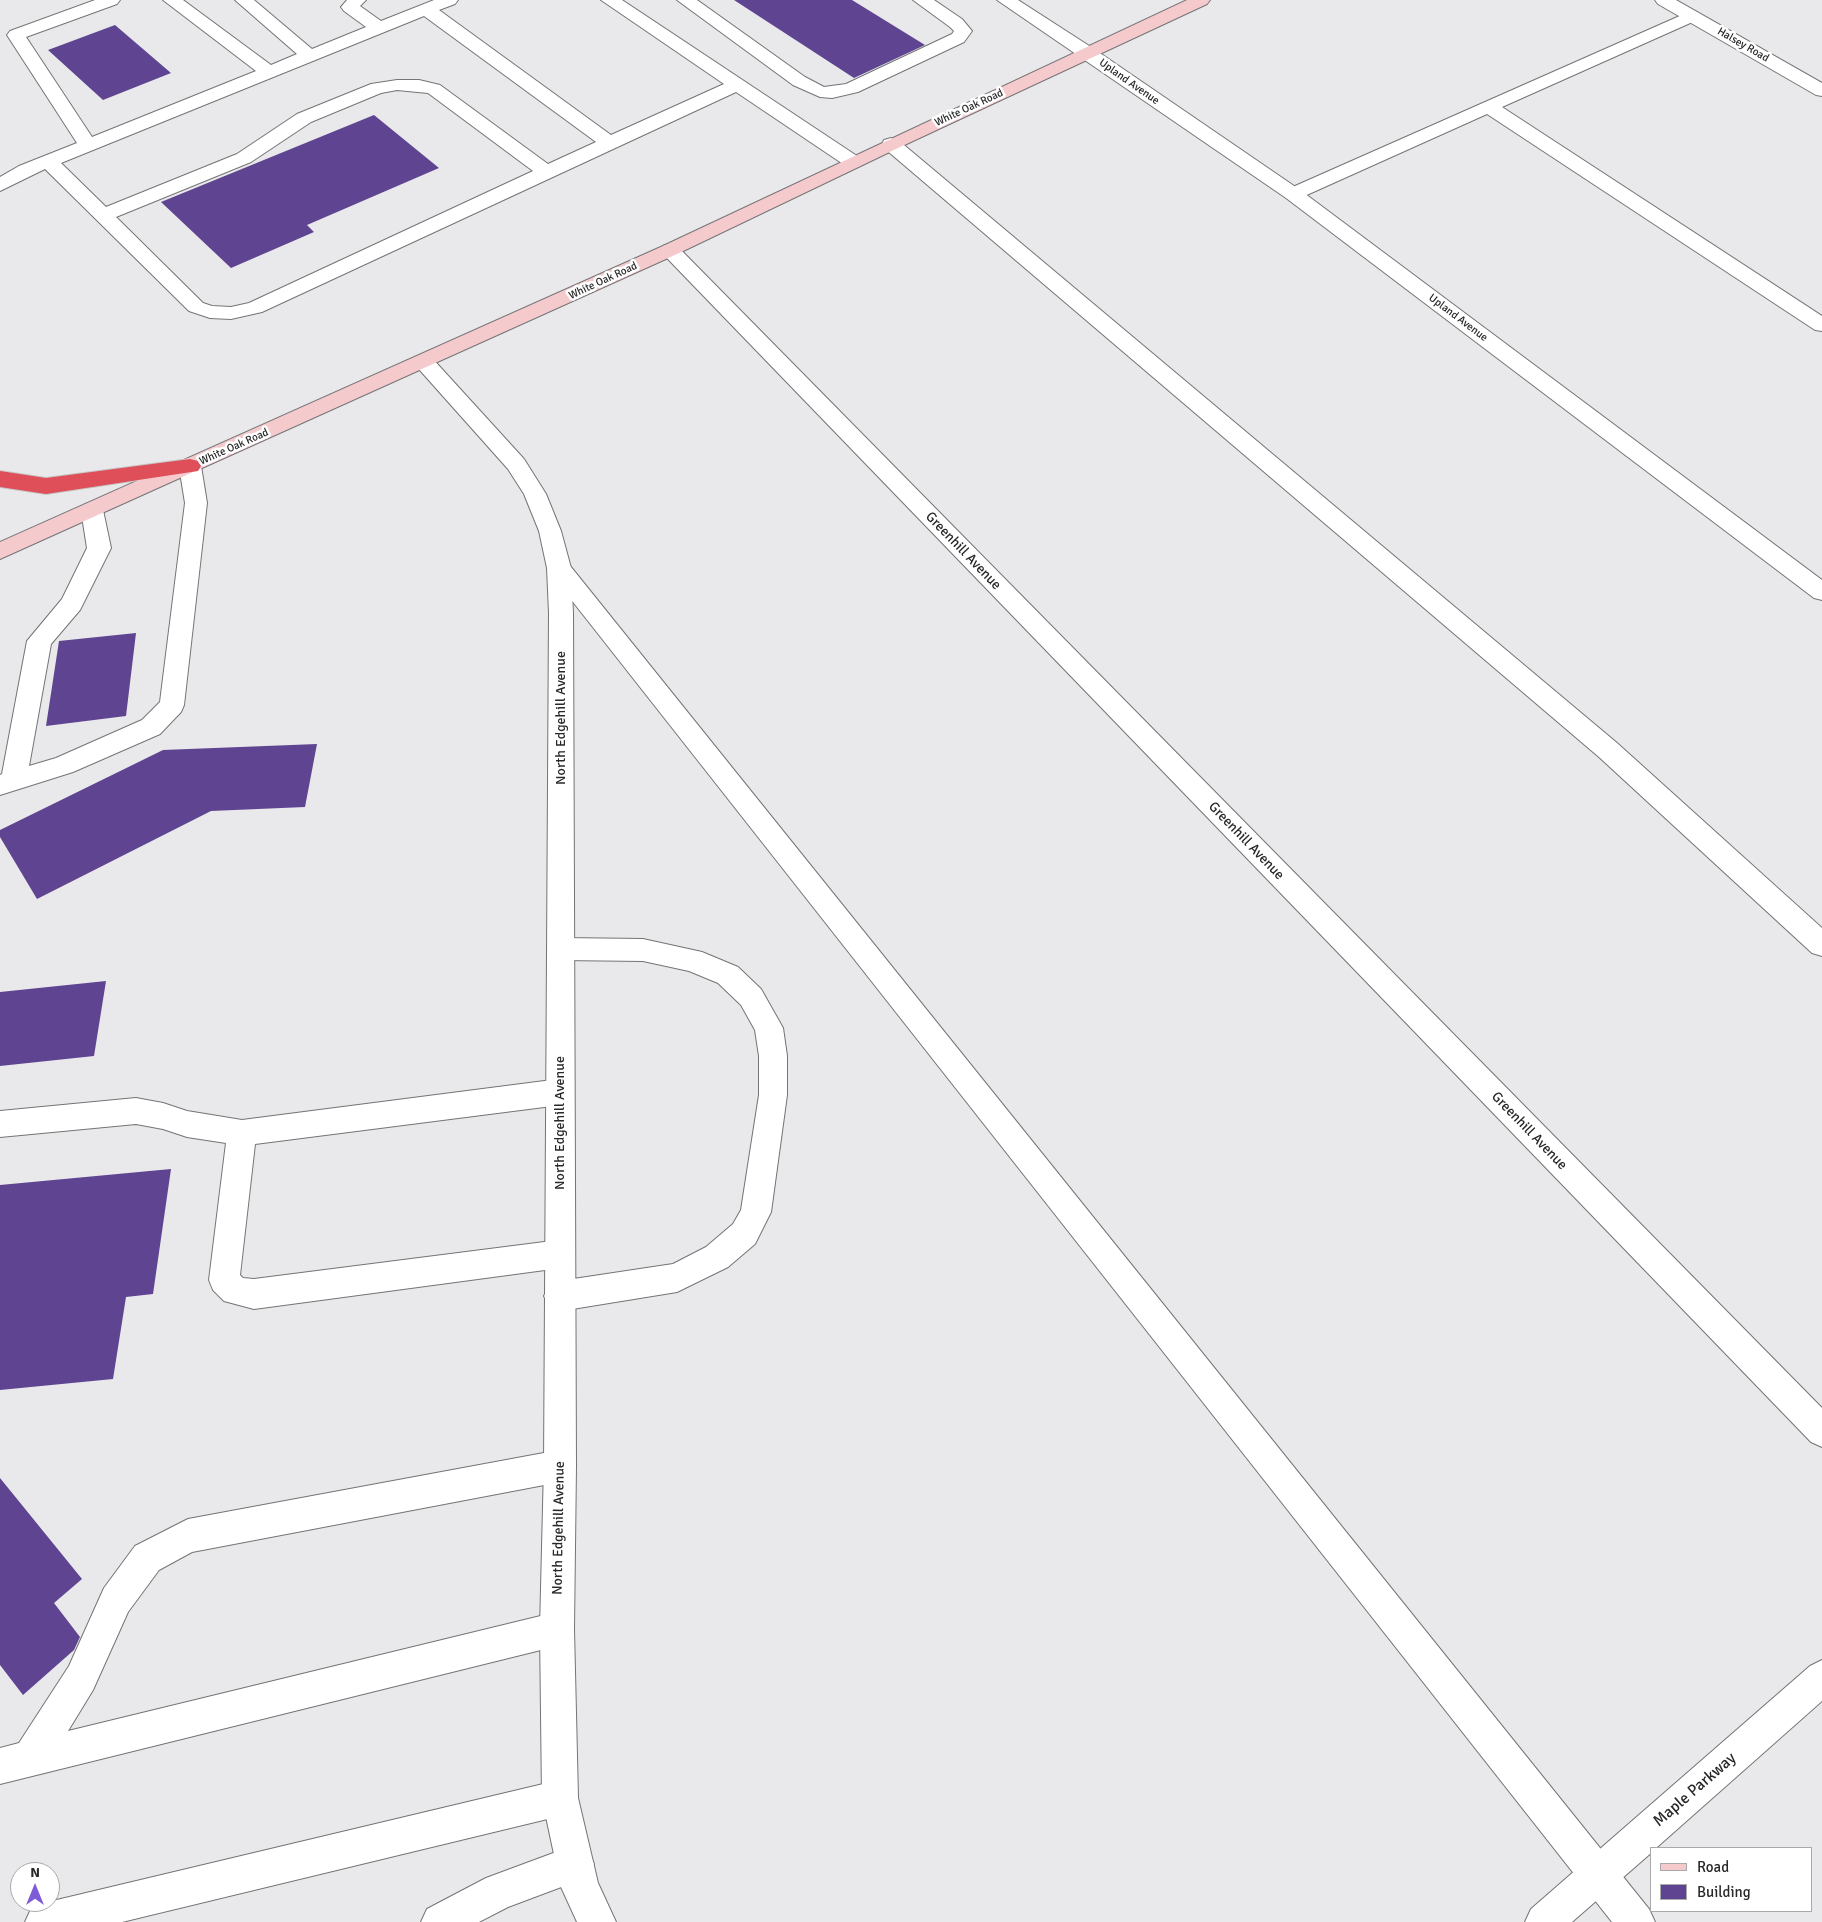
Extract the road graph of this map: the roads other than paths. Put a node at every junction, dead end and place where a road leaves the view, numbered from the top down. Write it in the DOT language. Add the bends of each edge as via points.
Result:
graph roads {
  1 [pos="112,0"];
  2 [pos="172,0"];
  3 [pos="244,0"];
  4 [pos="449,0"];
  5 [pos="610,0"];
  6 [pos="686,0"];
  7 [pos="1006,0"];
  8 [pos="1201,0"];
  9 [pos="1664,0"];
  10 [pos="929,1"];
  11 [pos="353,3"];
  12 [pos="426,9"];
  13 [pos="1692,16"];
  14 [pos="379,28"];
  15 [pos="1088,53"];
  16 [pos="310,56"];
  17 [pos="269,72"];
  18 [pos="737,85"];
  19 [pos="1822,91"];
  20 [pos="1489,107"];
  21 [pos="609,143"];
  22 [pos="891,144"];
  23 [pos="89,146"];
  24 [pos="49,162"];
  25 [pos="853,162"];
  26 [pos="0,170"];
  27 [pos="26,170"];
  28 [pos="547,172"];
  29 [pos="0,185"];
  30 [pos="1293,194"];
  31 [pos="104,215"];
  32 [pos="670,250"];
  33 [pos="1822,325"];
  34 [pos="424,362"];
  35 [pos="190,466"];
  36 [pos="0,479"];
  37 [pos="92,510"];
  38 [pos="0,552"];
  39 [pos="559,568"];
  40 [pos="1822,592"];
  41 [pos="7,783"];
  42 [pos="1822,945"];
  43 [pos="560,949"];
  44 [pos="560,1092"];
  45 [pos="0,1124"];
  46 [pos="242,1133"];
  47 [pos="560,1254"];
  48 [pos="560,1296"];
  49 [pos="1822,1431"];
  50 [pos="560,1466"];
  51 [pos="557,1630"];
  52 [pos="1822,1678"];
  53 [pos="15,1763"];
  54 [pos="560,1798"];
  55 [pos="575,1864"];
  56 [pos="1599,1874"];
  57 [pos="44,1922"];
  58 [pos="440,1922"];
  59 [pos="597,1922"];
  60 [pos="1544,1922"];
  61 [pos="1636,1922"];
  1 -- 23 [label="street" via="16,35"];
  2 -- 17 [label="street"];
  3 -- 16 [label="street"];
  4 -- 12 [label="street"];
  5 -- 18 [label="street"];
  6 -- 10 [label="street" via="799,81 820,92 832,93 852,88 958,38 963,31"];
  7 -- 15 [label="street, Upland Avenue"];
  8 -- 15 [label="street, White Oak Road"];
  9 -- 13 [label="street, Halsey Road"];
  11 -- 14 [label="street"];
  12 -- 14 [label="street"];
  12 -- 21 [label="street"];
  13 -- 19 [label="street, Halsey Road"];
  13 -- 20 [label="street"];
  14 -- 16 [label="street"];
  15 -- 22 [label="street, White Oak Road"];
  15 -- 30 [label="street, Upland Avenue"];
  16 -- 17 [label="street"];
  17 -- 23 [label="street"];
  18 -- 21 [label="street"];
  18 -- 25 [label="street"];
  20 -- 30 [label="street"];
  20 -- 33 [label="street"];
  21 -- 28 [label="street"];
  22 -- 25 [label="street, White Oak Road"];
  22 -- 42 [label="street" via="1608,750"];
  23 -- 24 [label="street"];
  24 -- 27 [label="street"];
  24 -- 31 [label="street"];
  25 -- 32 [label="street, White Oak Road"];
  26 -- 27 [label="street"];
  27 -- 29 [label="street"];
  28 -- 31 [label="street" via="434,89 397,85 376,88 304,118 244,158"];
  28 -- 31 [label="street" via="255,308 231,313 210,312 196,307"];
  30 -- 40 [label="street, Upland Avenue"];
  32 -- 34 [label="street, White Oak Road"];
  32 -- 49 [label="street, Greenhill Avenue"];
  34 -- 35 [label="street, White Oak Road"];
  34 -- 39 [label="street, North Edgehill Avenue" via="516,464 535,494 550,531"];
  35 -- 36 [label="highway" via="46,486"];
  35 -- 37 [label="street, White Oak Road"];
  35 -- 41 [label="street" via="196,503 172,705 150,727 64,765"];
  37 -- 38 [label="street, White Oak Road"];
  37 -- 41 [label="street" via="99,548 72,604 38,641"];
  39 -- 43 [label="street, North Edgehill Avenue"];
  39 -- 56 [label="street"];
  43 -- 44 [label="street, North Edgehill Avenue"];
  43 -- 48 [label="street" via="642,950 692,960 728,975 751,996 769,1028 773,1056 773,1095 756,1212 744,1234 717,1257 677,1278"];
  44 -- 46 [label="street"];
  44 -- 47 [label="street, North Edgehill Avenue"];
  45 -- 46 [label="street" via="136,1111"];
  46 -- 47 [label="street" via="224,1280 234,1291 254,1294"];
  47 -- 48 [label="street, North Edgehill Avenue"];
  48 -- 50 [label="street, North Edgehill Avenue"];
  50 -- 51 [label="street, North Edgehill Avenue"];
  50 -- 53 [label="street" via="188,1536 146,1558 116,1600 81,1678"];
  51 -- 53 [label="street"];
  51 -- 54 [label="street, North Edgehill Avenue"];
  52 -- 56 [label="street, Maple Parkway"];
  54 -- 55 [label="street, North Edgehill Avenue"];
  54 -- 57 [label="street"];
  55 -- 58 [label="street" via="499,1891"];
  55 -- 59 [label="street, North Edgehill Avenue" via="580,1887"];
  56 -- 60 [label="street, Maple Parkway"];
  56 -- 61 [label="street"];
}
